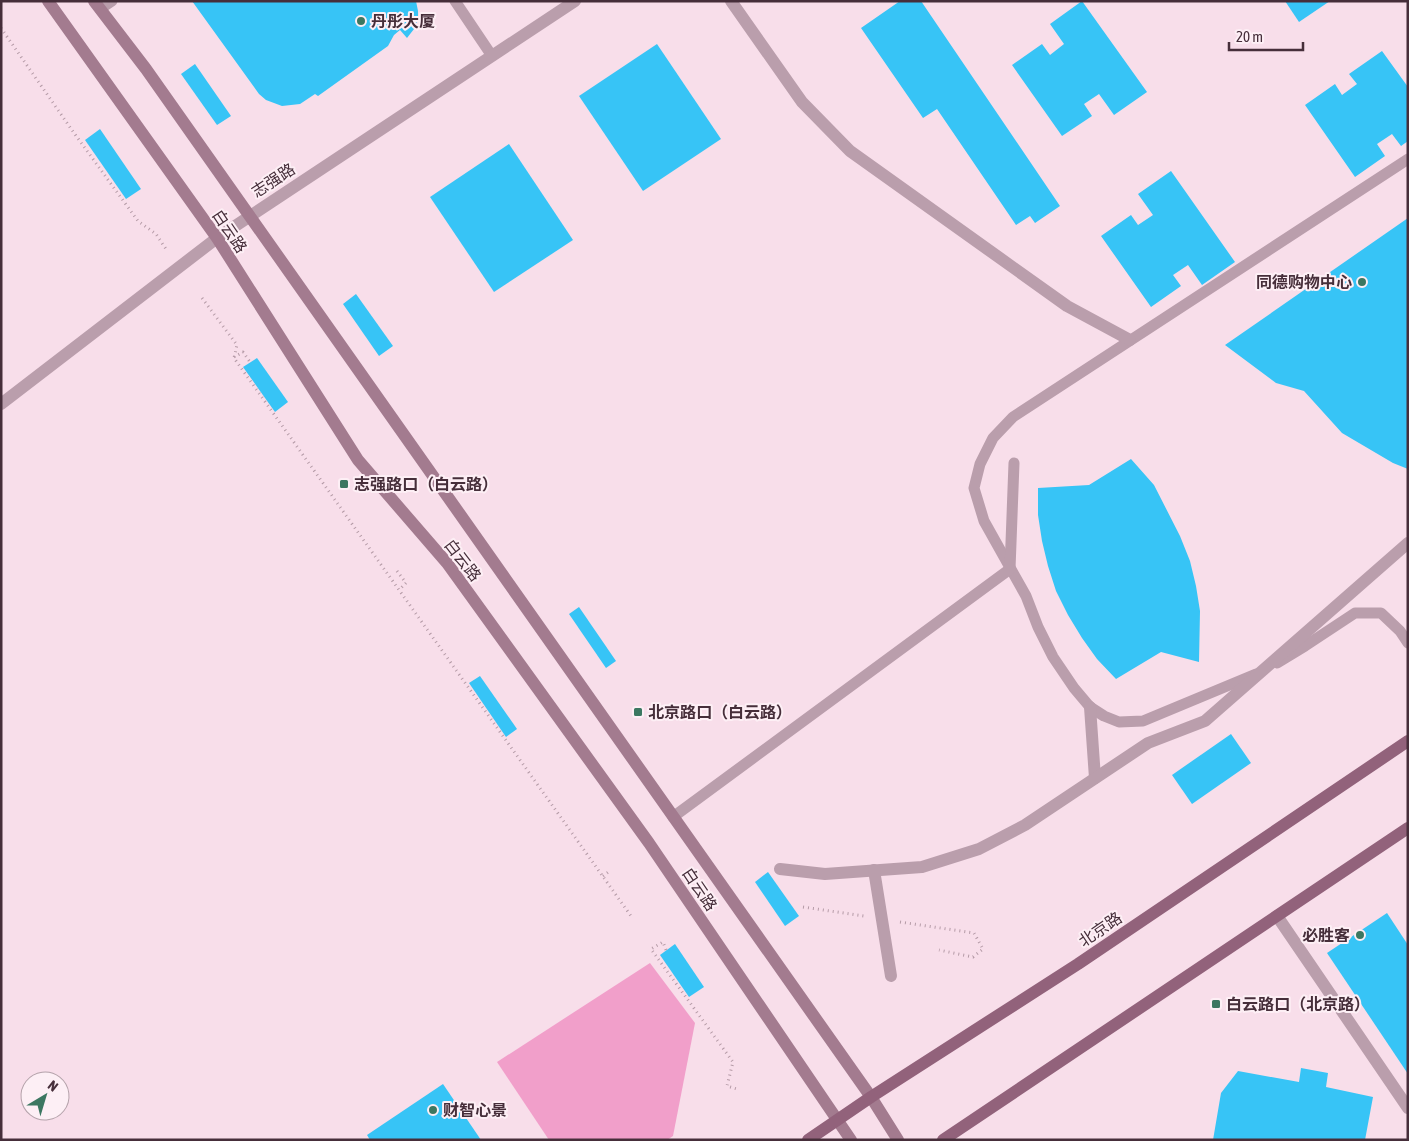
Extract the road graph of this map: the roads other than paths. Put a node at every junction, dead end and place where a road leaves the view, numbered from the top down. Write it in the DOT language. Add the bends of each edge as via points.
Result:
graph roads {
  1 [pos="48,1"];
  2 [pos="112,1"];
  3 [pos="455,1"];
  4 [pos="575,1"];
  5 [pos="731,1"];
  6 [pos="97,5"];
  7 [pos="492,56"];
  8 [pos="1408,159"];
  9 [pos="250,216"];
  10 [pos="216,238"];
  11 [pos="1130,340"];
  12 [pos="1,404"];
  13 [pos="1014,463"];
  14 [pos="1408,543"];
  15 [pos="1010,569"];
  16 [pos="1408,643"];
  17 [pos="1259,673"];
  18 [pos="1090,707"];
  19 [pos="1408,741"];
  20 [pos="1095,778"];
  21 [pos="673,817"];
  22 [pos="1408,828"];
  23 [pos="780,869"];
  24 [pos="874,870"];
  25 [pos="1277,916"];
  26 [pos="891,976"];
  27 [pos="870,1097"];
  28 [pos="1408,1108"];
  29 [pos="837,1119"];
  30 [pos="808,1140"];
  31 [pos="851,1140"];
  32 [pos="898,1140"];
  33 [pos="943,1140"];
  1 -- 10 [label="main road, 白云路"];
  2 -- 6 [label="lane"];
  3 -- 7 [label="lane"];
  4 -- 7 [label="street, 志强路"];
  5 -- 11 [label="street" via="802,102 850,151 1067,306"];
  6 -- 9 [label="main road, 白云路"];
  7 -- 9 [label="street, 志强路"];
  8 -- 11 [label="lane"];
  9 -- 10 [label="street, 志强路"];
  9 -- 21 [label="main road, 白云路"];
  10 -- 12 [label="street, 志强路"];
  10 -- 29 [label="main road, 白云路" via="358,460 447,563 649,844"];
  11 -- 15 [label="lane" via="1013,416 993,438 980,464 974,488 984,521"];
  13 -- 15 [label="lane"];
  14 -- 17 [label="street"];
  15 -- 18 [label="lane" via="1026,596 1053,657"];
  15 -- 21 [label="lane"];
  16 -- 17 [label="lane" via="1381,613 1355,613"];
  17 -- 18 [label="lane" via="1143,721 1119,722"];
  17 -- 20 [label="street" via="1205,721 1148,743"];
  18 -- 20 [label="street"];
  19 -- 27 [label="main road, 北京路" via="1078,964"];
  20 -- 24 [label="street" via="1025,825 979,849 922,867"];
  21 -- 27 [label="main road, 白云路"];
  22 -- 25 [label="main road"];
  23 -- 24 [label="street" via="825,874"];
  24 -- 26 [label="street"];
  25 -- 28 [label="street"];
  25 -- 33 [label="main road"];
  27 -- 29 [label="main road, 北京路"];
  27 -- 32 [label="main road, 白云路"];
  29 -- 30 [label="main road, 北京路"];
  29 -- 31 [label="main road, 白云路"];
}
